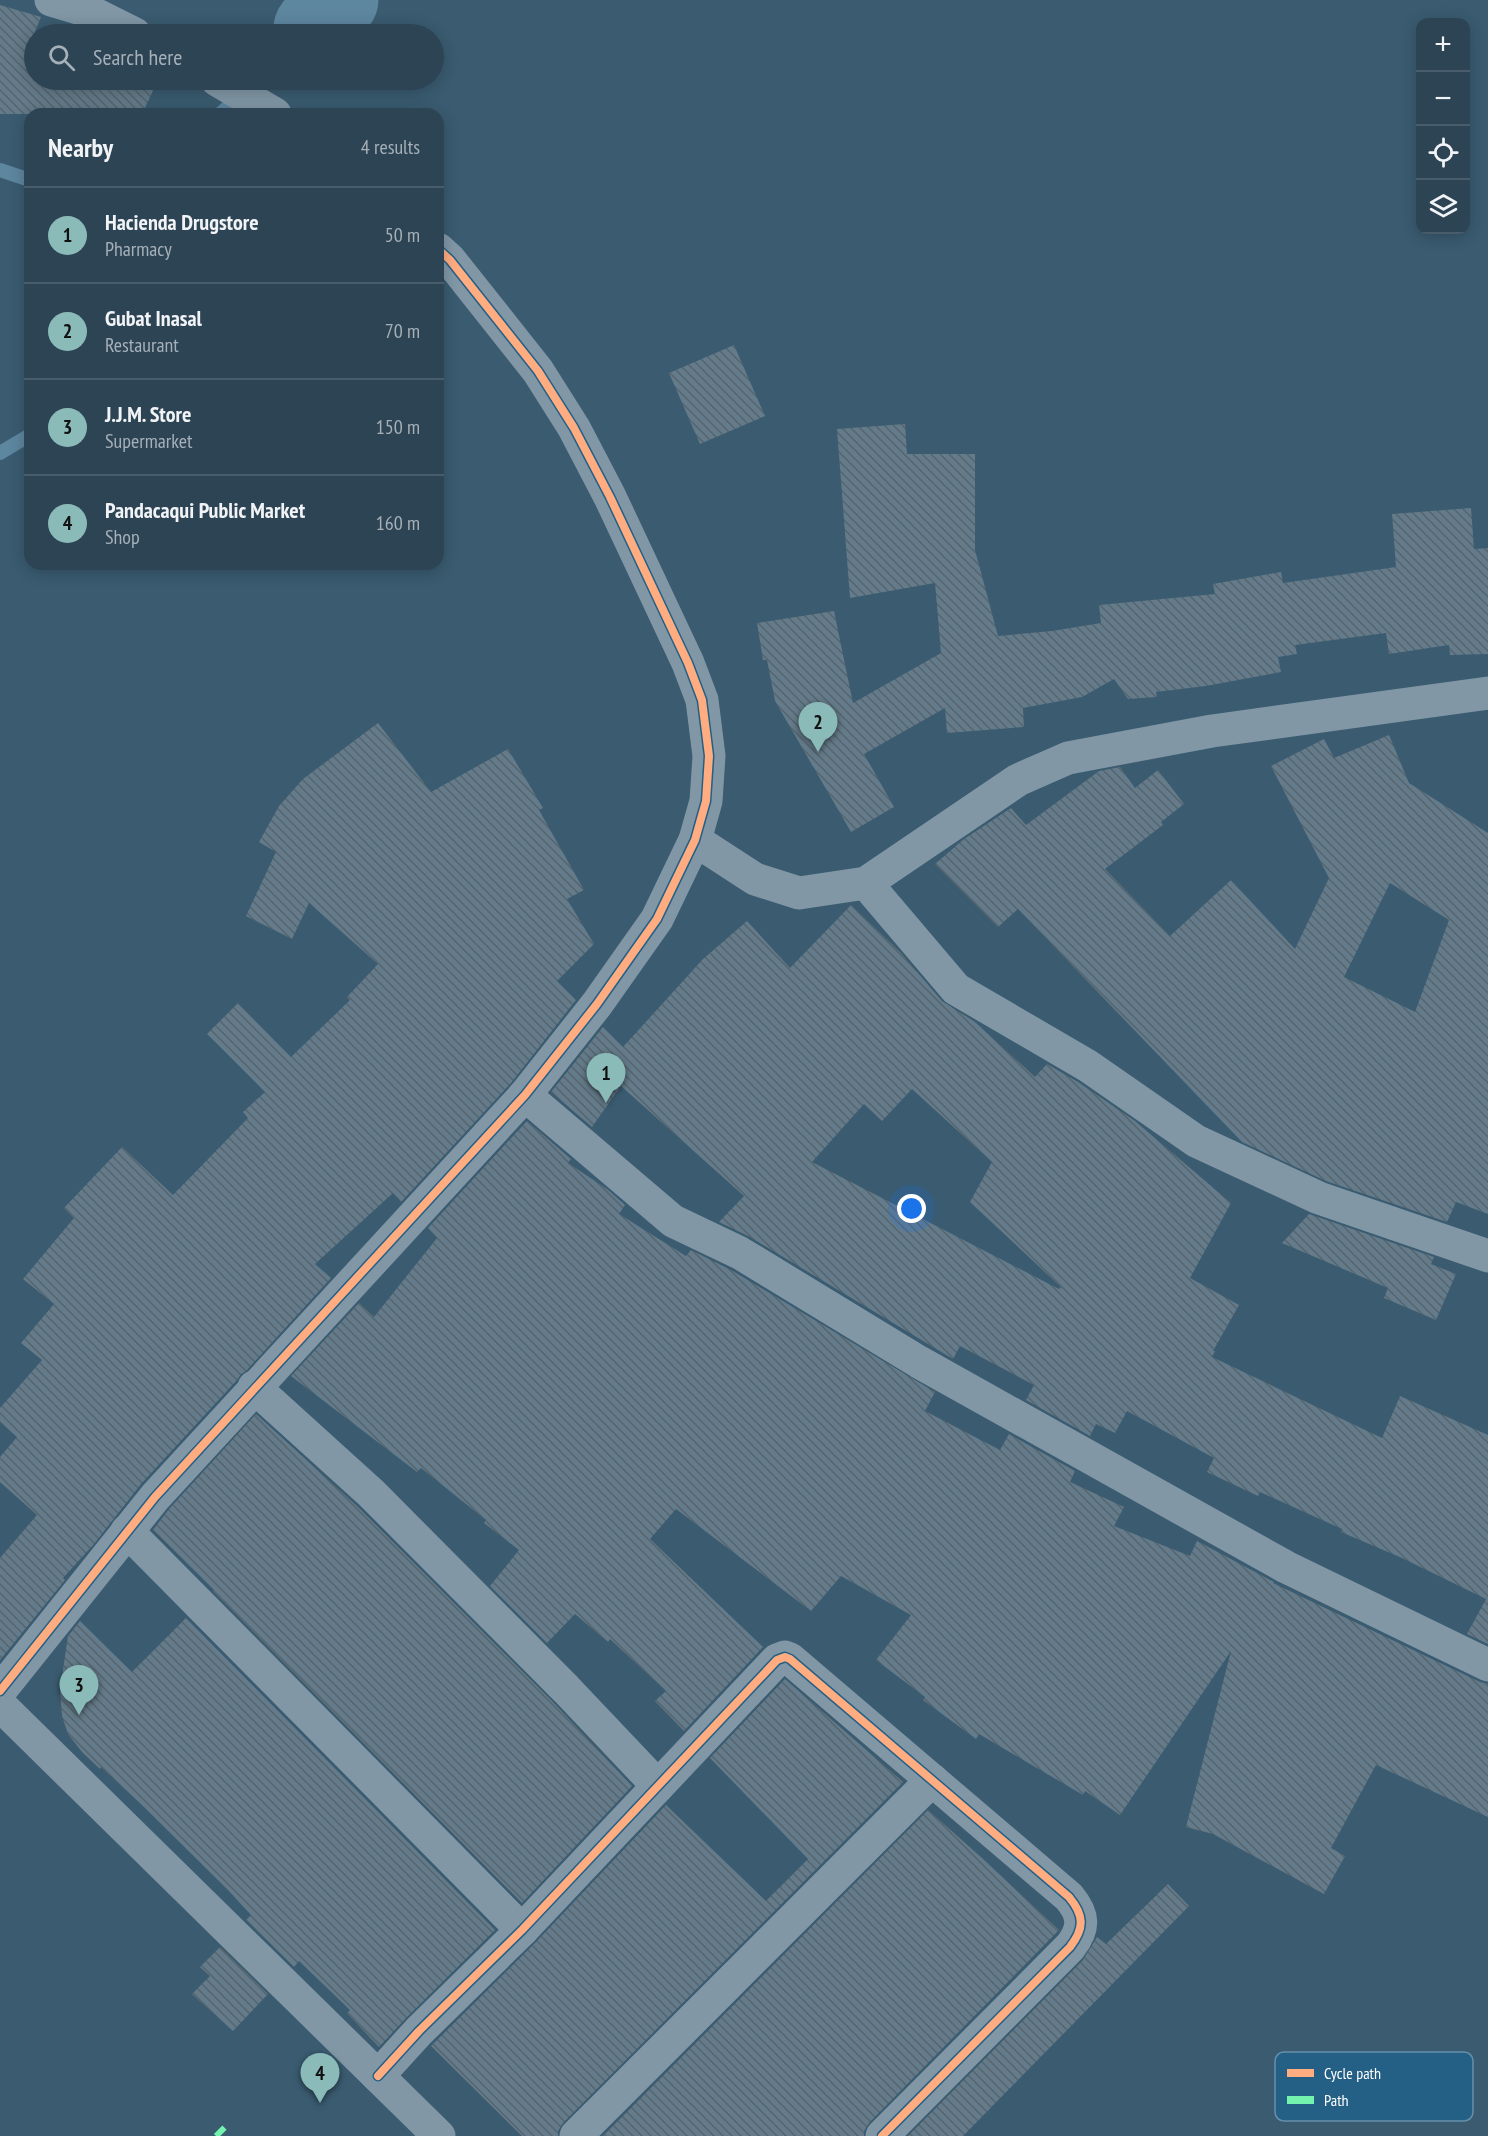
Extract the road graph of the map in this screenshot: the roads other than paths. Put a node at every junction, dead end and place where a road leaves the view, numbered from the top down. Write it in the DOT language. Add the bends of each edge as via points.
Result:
graph roads {
  1 [pos="51,0"];
  2 [pos="115,24"];
  3 [pos="235,90"];
  4 [pos="265,108"];
  5 [pos="444,254"];
  6 [pos="1488,693"];
  7 [pos="695,840"];
  8 [pos="866,883"];
  9 [pos="525,1095"];
  10 [pos="1488,1256"];
  11 [pos="254,1387"];
  12 [pos="128,1531"];
  13 [pos="1488,1665"];
  14 [pos="0,1691"];
  15 [pos="0,1705"];
  16 [pos="932,1780"];
  17 [pos="658,1786"];
  18 [pos="522,1930"];
  19 [pos="378,2076"];
  20 [pos="439,2136"];
  21 [pos="576,2136"];
  22 [pos="882,2136"];
  1 -- 2 [label="street"];
  3 -- 4 [label="street"];
  5 -- 7 [label="street" via="538,371 574,428 688,663 702,700 709,756 706,801"];
  6 -- 8 [label="street" via="1212,731 1068,758 1018,780"];
  7 -- 8 [label="street" via="755,879 798,893"];
  7 -- 9 [label="street" via="657,919"];
  8 -- 10 [label="street" via="956,989 1088,1066 1196,1141 1319,1198"];
  9 -- 11 [label="street"];
  9 -- 13 [label="street" via="673,1221 740,1253 919,1362 1286,1567"];
  11 -- 12 [label="street"];
  11 -- 17 [label="street" via="371,1493"];
  12 -- 14 [label="street"];
  12 -- 18 [label="street"];
  15 -- 19 [label="street"];
  16 -- 17 [label="street" via="785,1657 777,1660"];
  16 -- 21 [label="street"];
  16 -- 22 [label="street" via="1069,1897 1081,1916 1079,1936"];
  17 -- 18 [label="street"];
  18 -- 19 [label="street"];
  19 -- 20 [label="street"];
}
